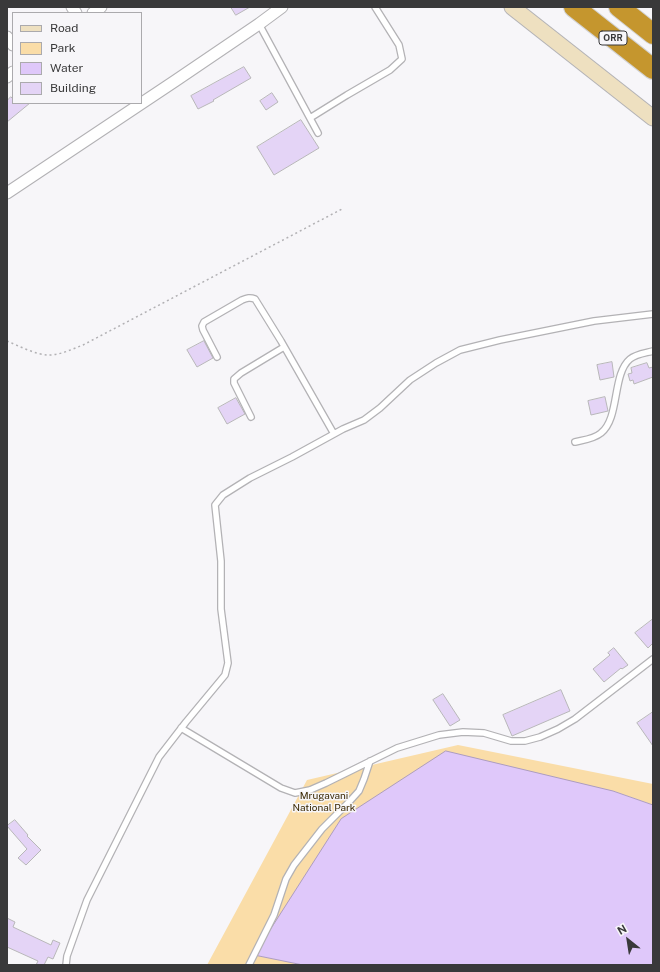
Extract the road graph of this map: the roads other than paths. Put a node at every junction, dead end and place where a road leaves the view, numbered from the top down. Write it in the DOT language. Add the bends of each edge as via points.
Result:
graph roads {
  1 [pos="282,7"];
  2 [pos="375,7"];
  3 [pos="512,7"];
  4 [pos="574,7"];
  5 [pos="619,7"];
  6 [pos="259,24"];
  7 [pos="653,34"];
  8 [pos="653,69"];
  9 [pos="142,102"];
  10 [pos="140,104"];
  11 [pos="310,118"];
  12 [pos="653,118"];
  13 [pos="318,133"];
  14 [pos="7,193"];
  15 [pos="653,314"];
  16 [pos="284,347"];
  17 [pos="653,351"];
  18 [pos="217,357"];
  19 [pos="251,417"];
  20 [pos="334,434"];
  21 [pos="575,442"];
  22 [pos="653,659"];
  23 [pos="181,728"];
  24 [pos="370,761"];
  25 [pos="66,965"];
  26 [pos="249,965"];
  1 -- 6 [label="street"];
  2 -- 11 [label="lane" via="399,45 402,59 390,70"];
  3 -- 12 [label="main road"];
  4 -- 8 [label="highway, ORR"];
  5 -- 7 [label="highway, ORR"];
  6 -- 9 [label="street"];
  6 -- 11 [label="lane"];
  10 -- 14 [label="street"];
  11 -- 13 [label="lane"];
  15 -- 20 [label="lane" via="594,321 460,350 410,380 364,420"];
  16 -- 18 [label="lane" via="255,299 251,297 204,322 203,330"];
  16 -- 19 [label="lane" via="234,379"];
  16 -- 20 [label="lane"];
  17 -- 21 [label="lane" via="630,359 622,369 610,420 602,433"];
  20 -- 23 [label="lane" via="250,478 223,495 215,505 221,561 221,609 228,663 225,675"];
  22 -- 24 [label="lane" via="574,719 540,737 511,741 484,733 439,735 397,748"];
  23 -- 24 [label="lane" via="281,788 295,793 310,790"];
  23 -- 25 [label="lane" via="160,757 87,900"];
  24 -- 26 [label="lane" via="359,790 322,829 288,874 274,915"];
}
